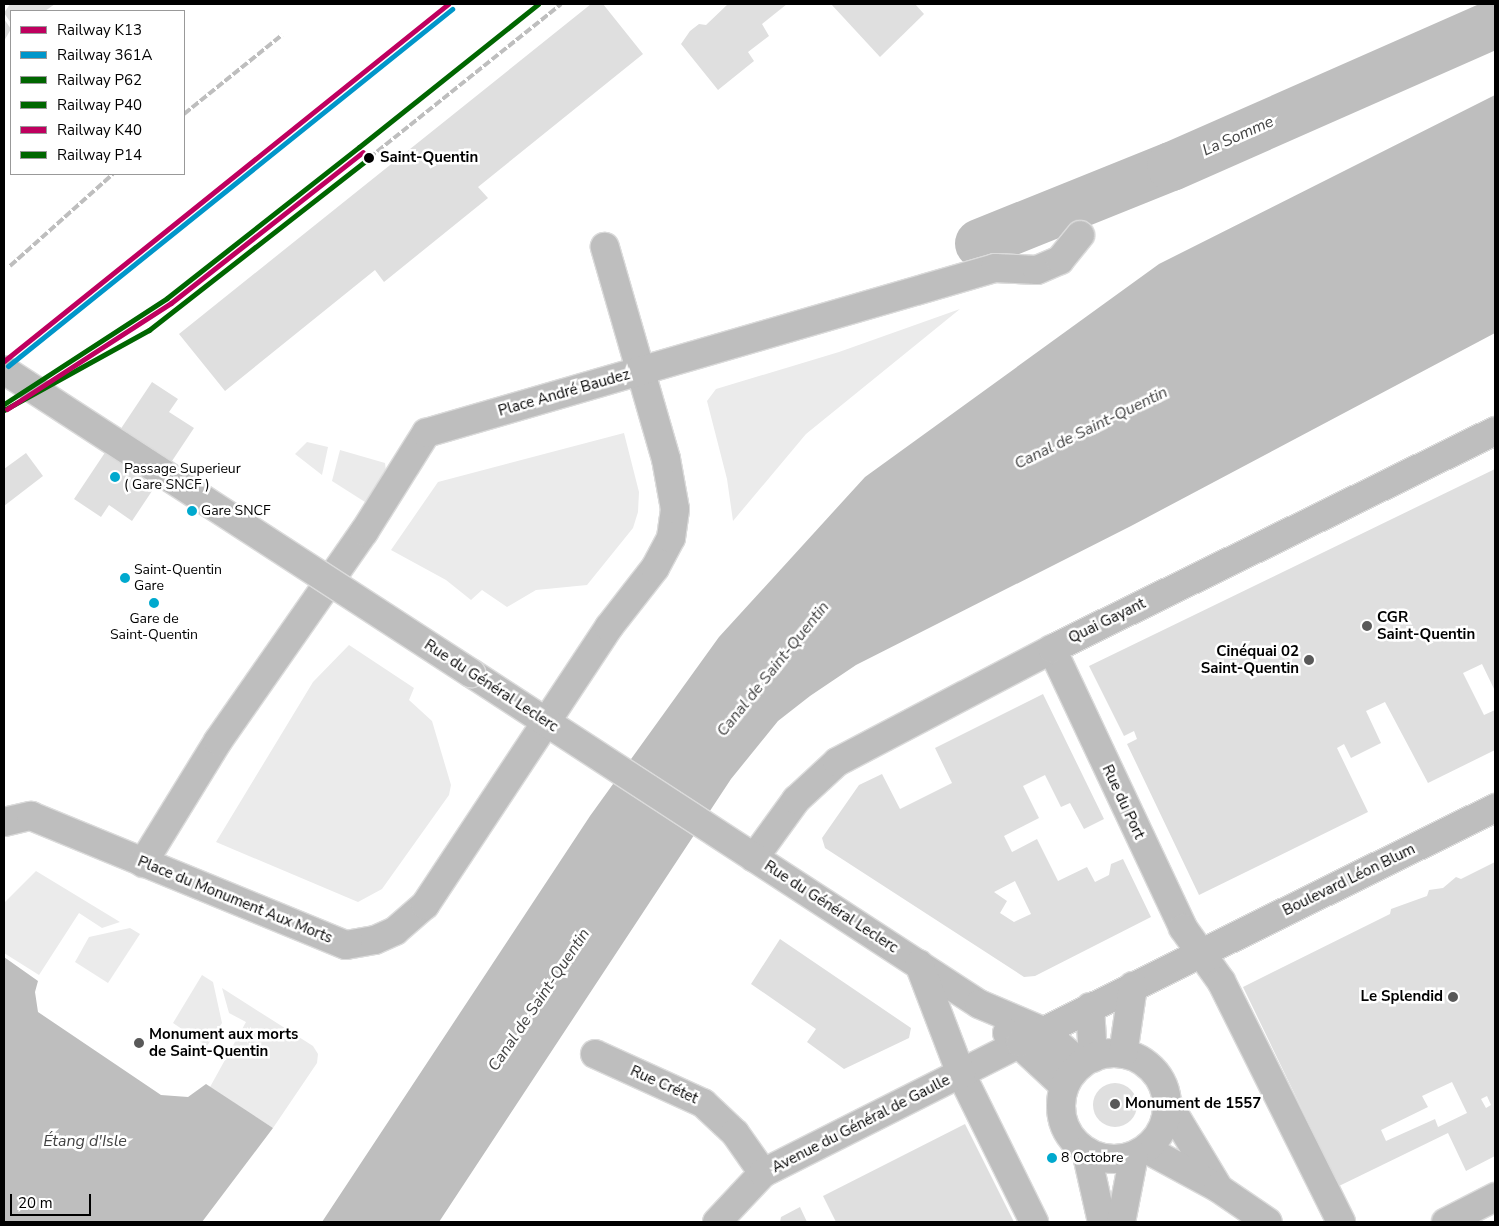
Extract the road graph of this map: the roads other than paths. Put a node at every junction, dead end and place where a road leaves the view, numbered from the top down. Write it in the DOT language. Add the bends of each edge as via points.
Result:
graph roads {
  1 [pos="1080,235"];
  2 [pos="605,247"];
  3 [pos="4,370"];
  4 [pos="640,371"];
  5 [pos="1495,431"];
  6 [pos="1052,649"];
  7 [pos="545,721"];
  8 [pos="1495,808"];
  9 [pos="4,822"];
  10 [pos="754,858"];
  11 [pos="143,863"];
  12 [pos="1202,952"];
  13 [pos="919,964"];
  14 [pos="1133,986"];
  15 [pos="1090,1007"];
  16 [pos="1032,1037"];
  17 [pos="595,1054"];
  18 [pos="1123,1054"];
  19 [pos="1087,1061"];
  20 [pos="961,1074"];
  21 [pos="1064,1086"];
  22 [pos="1167,1102"];
  23 [pos="1086,1152"];
  24 [pos="1140,1152"];
  25 [pos="763,1173"];
  26 [pos="1218,1188"];
  27 [pos="1495,1197"];
  28 [pos="717,1222"];
  29 [pos="1034,1222"];
  30 [pos="1102,1222"];
  31 [pos="1121,1222"];
  32 [pos="1268,1222"];
  33 [pos="1341,1222"];
  34 [pos="1446,1222"];
  1 -- 4 [label="street" via="1060,260 1037,270 994,268"];
  2 -- 4 [label="street"];
  3 -- 7 [label="street, Rue du Général Leclerc, bridge"];
  4 -- 7 [label="street, Place André Baudez" via="675,509 670,538 655,568"];
  4 -- 11 [label="street, Place André Baudez" via="426,433 364,532 213,748"];
  5 -- 6 [label="street, Quai Gayant"];
  6 -- 10 [label="street, Quai Gayant" via="837,762 796,800"];
  6 -- 12 [label="street, Rue du Port" via="1183,928"];
  7 -- 10 [label="street, Rue du Général Leclerc"];
  7 -- 11 [label="street, Place du Monument Aux Morts" via="424,905 395,931 376,940 346,945"];
  8 -- 12 [label="street, Boulevard Léon Blum"];
  9 -- 11 [label="street, Place du Monument Aux Morts" via="31,816"];
  10 -- 13 [label="street, Rue du Général Leclerc"];
  12 -- 14 [label="street, Boulevard Léon Blum"];
  12 -- 33 [label="street, Rue du Port" via="1222,981"];
  13 -- 16 [label="street, Rue du Général Leclerc"];
  13 -- 20 [label="street"];
  14 -- 15 [label="street, Avenue du Général de Gaulle"];
  14 -- 18 [label="street"];
  15 -- 16 [label="street, Avenue du Général de Gaulle"];
  15 -- 19 [label="street"];
  16 -- 19 [label="street"];
  16 -- 20 [label="street, Avenue du Général de Gaulle"];
  16 -- 21 [label="street"];
  17 -- 25 [label="street, Rue Crétet" via="703,1102 735,1134"];
  18 -- 19 [label="street"];
  18 -- 22 [label="street" via="1150,1068 1160,1080"];
  19 -- 21 [label="street"];
  20 -- 25 [label="street, Avenue du Général de Gaulle"];
  20 -- 29 [label="street"];
  21 -- 23 [label="street" via="1061,1110 1065,1126"];
  22 -- 24 [label="street" via="1164,1124"];
  22 -- 26 [label="street"];
  23 -- 24 [label="street" via="1110,1159"];
  23 -- 30 [label="street"];
  24 -- 26 [label="street"];
  24 -- 31 [label="street"];
  25 -- 28 [label="street, Avenue du Général de Gaulle" via="737,1196"];
  26 -- 32 [label="street"];
  27 -- 34 [label="street"];
}
